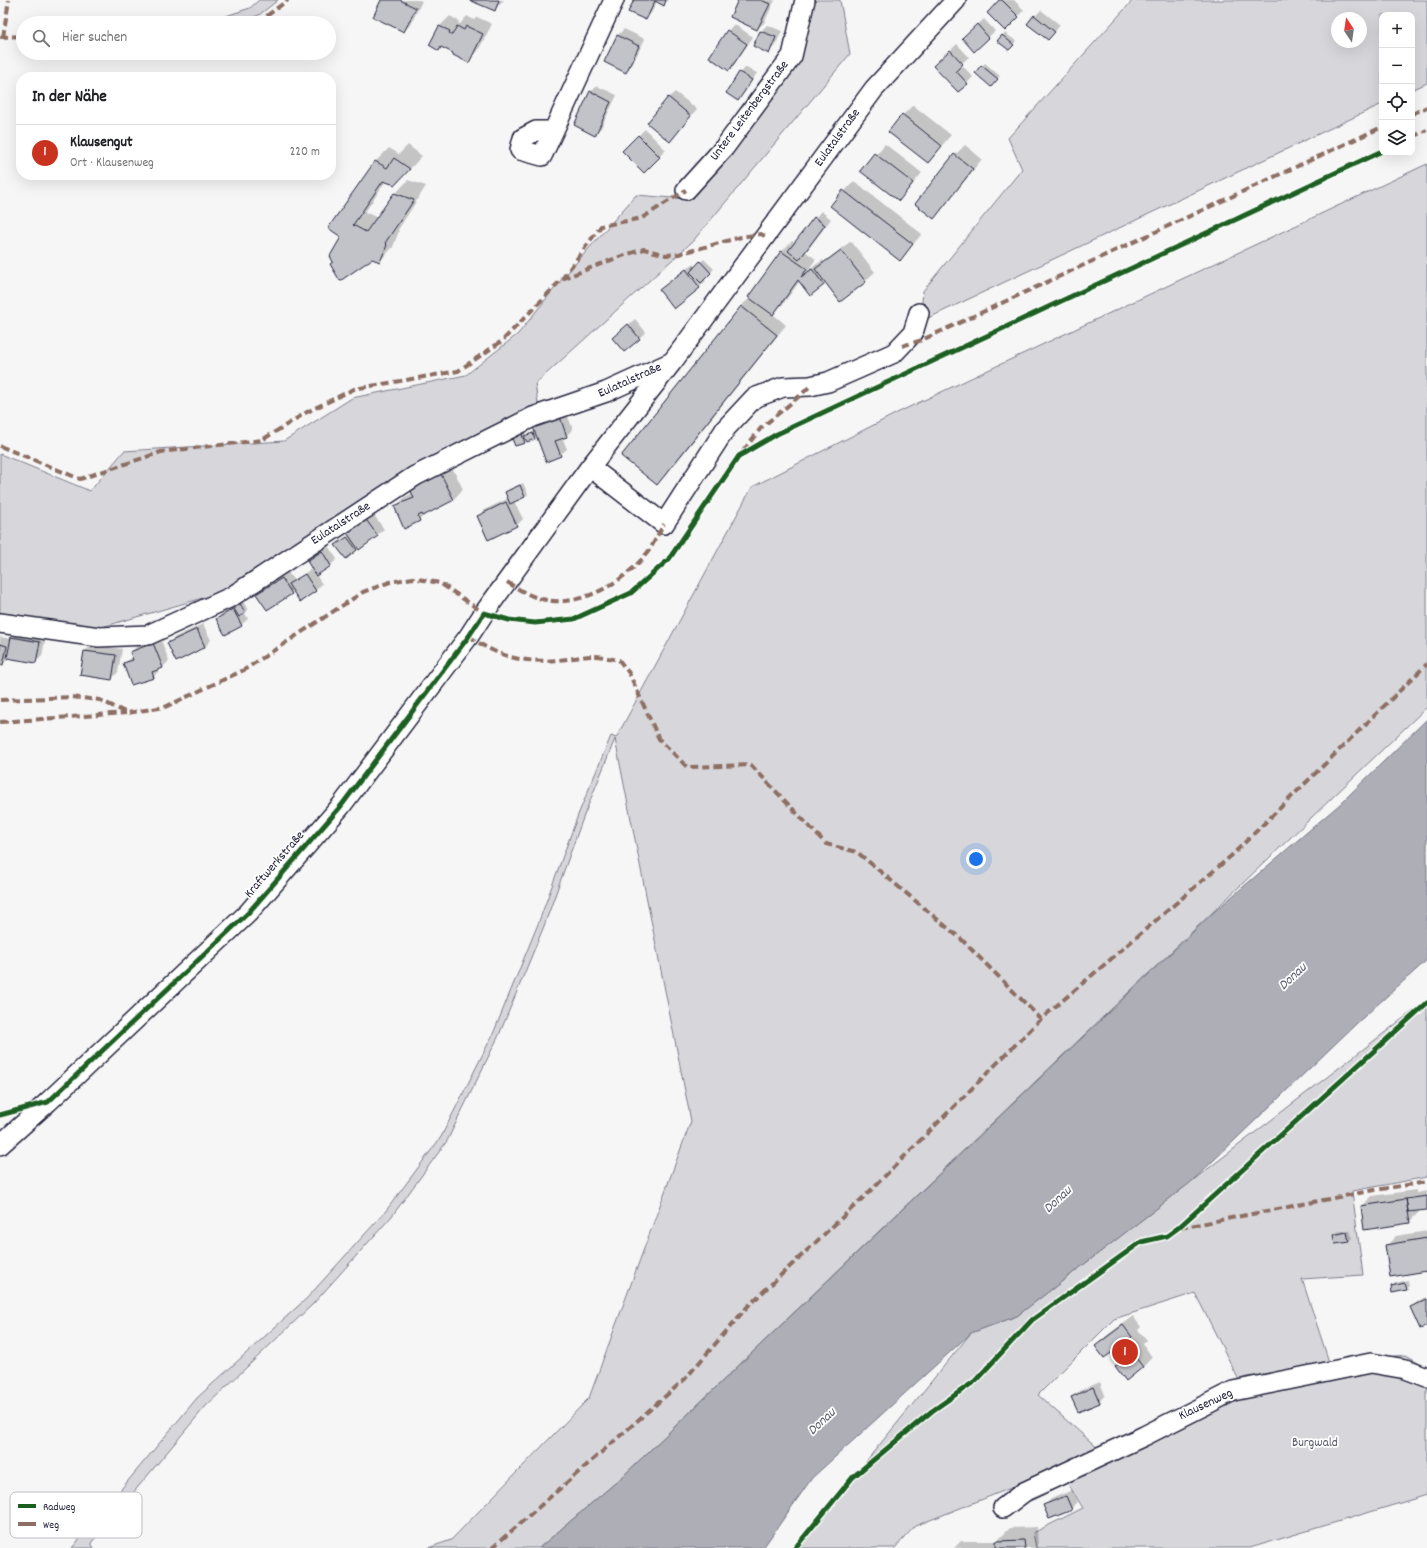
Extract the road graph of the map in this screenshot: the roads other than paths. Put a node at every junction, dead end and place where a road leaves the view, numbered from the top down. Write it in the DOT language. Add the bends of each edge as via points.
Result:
graph roads {
  1 [pos="614,0"];
  2 [pos="805,0"];
  3 [pos="956,0"];
  4 [pos="553,131"];
  5 [pos="686,190"];
  6 [pos="919,313"];
  7 [pos="673,361"];
  8 [pos="590,467"];
  9 [pos="484,613"];
  10 [pos="0,624"];
  11 [pos="0,1145"];
  12 [pos="1427,1377"];
  13 [pos="1003,1508"];
  1 -- 4 [label="street"];
  2 -- 5 [label="street, Untere Leitenbergstraße" via="792,56 724,148"];
  3 -- 7 [label="street, Eulatalstraße" via="874,89"];
  6 -- 8 [label="street" via="913,333 894,353 828,382 783,387 754,398 726,428 664,524"];
  7 -- 8 [label="street, Eulatalstraße"];
  7 -- 10 [label="street, Eulatalstraße" via="606,392 533,417 415,476 231,597 148,635 99,637"];
  8 -- 9 [label="street, Eulatalstraße"];
  9 -- 11 [label="street, Kraftwerkstraße" via="341,806 248,913"];
  12 -- 13 [label="street, Klausenweg" via="1406,1369 1371,1363 1233,1391 1024,1492"];
}
